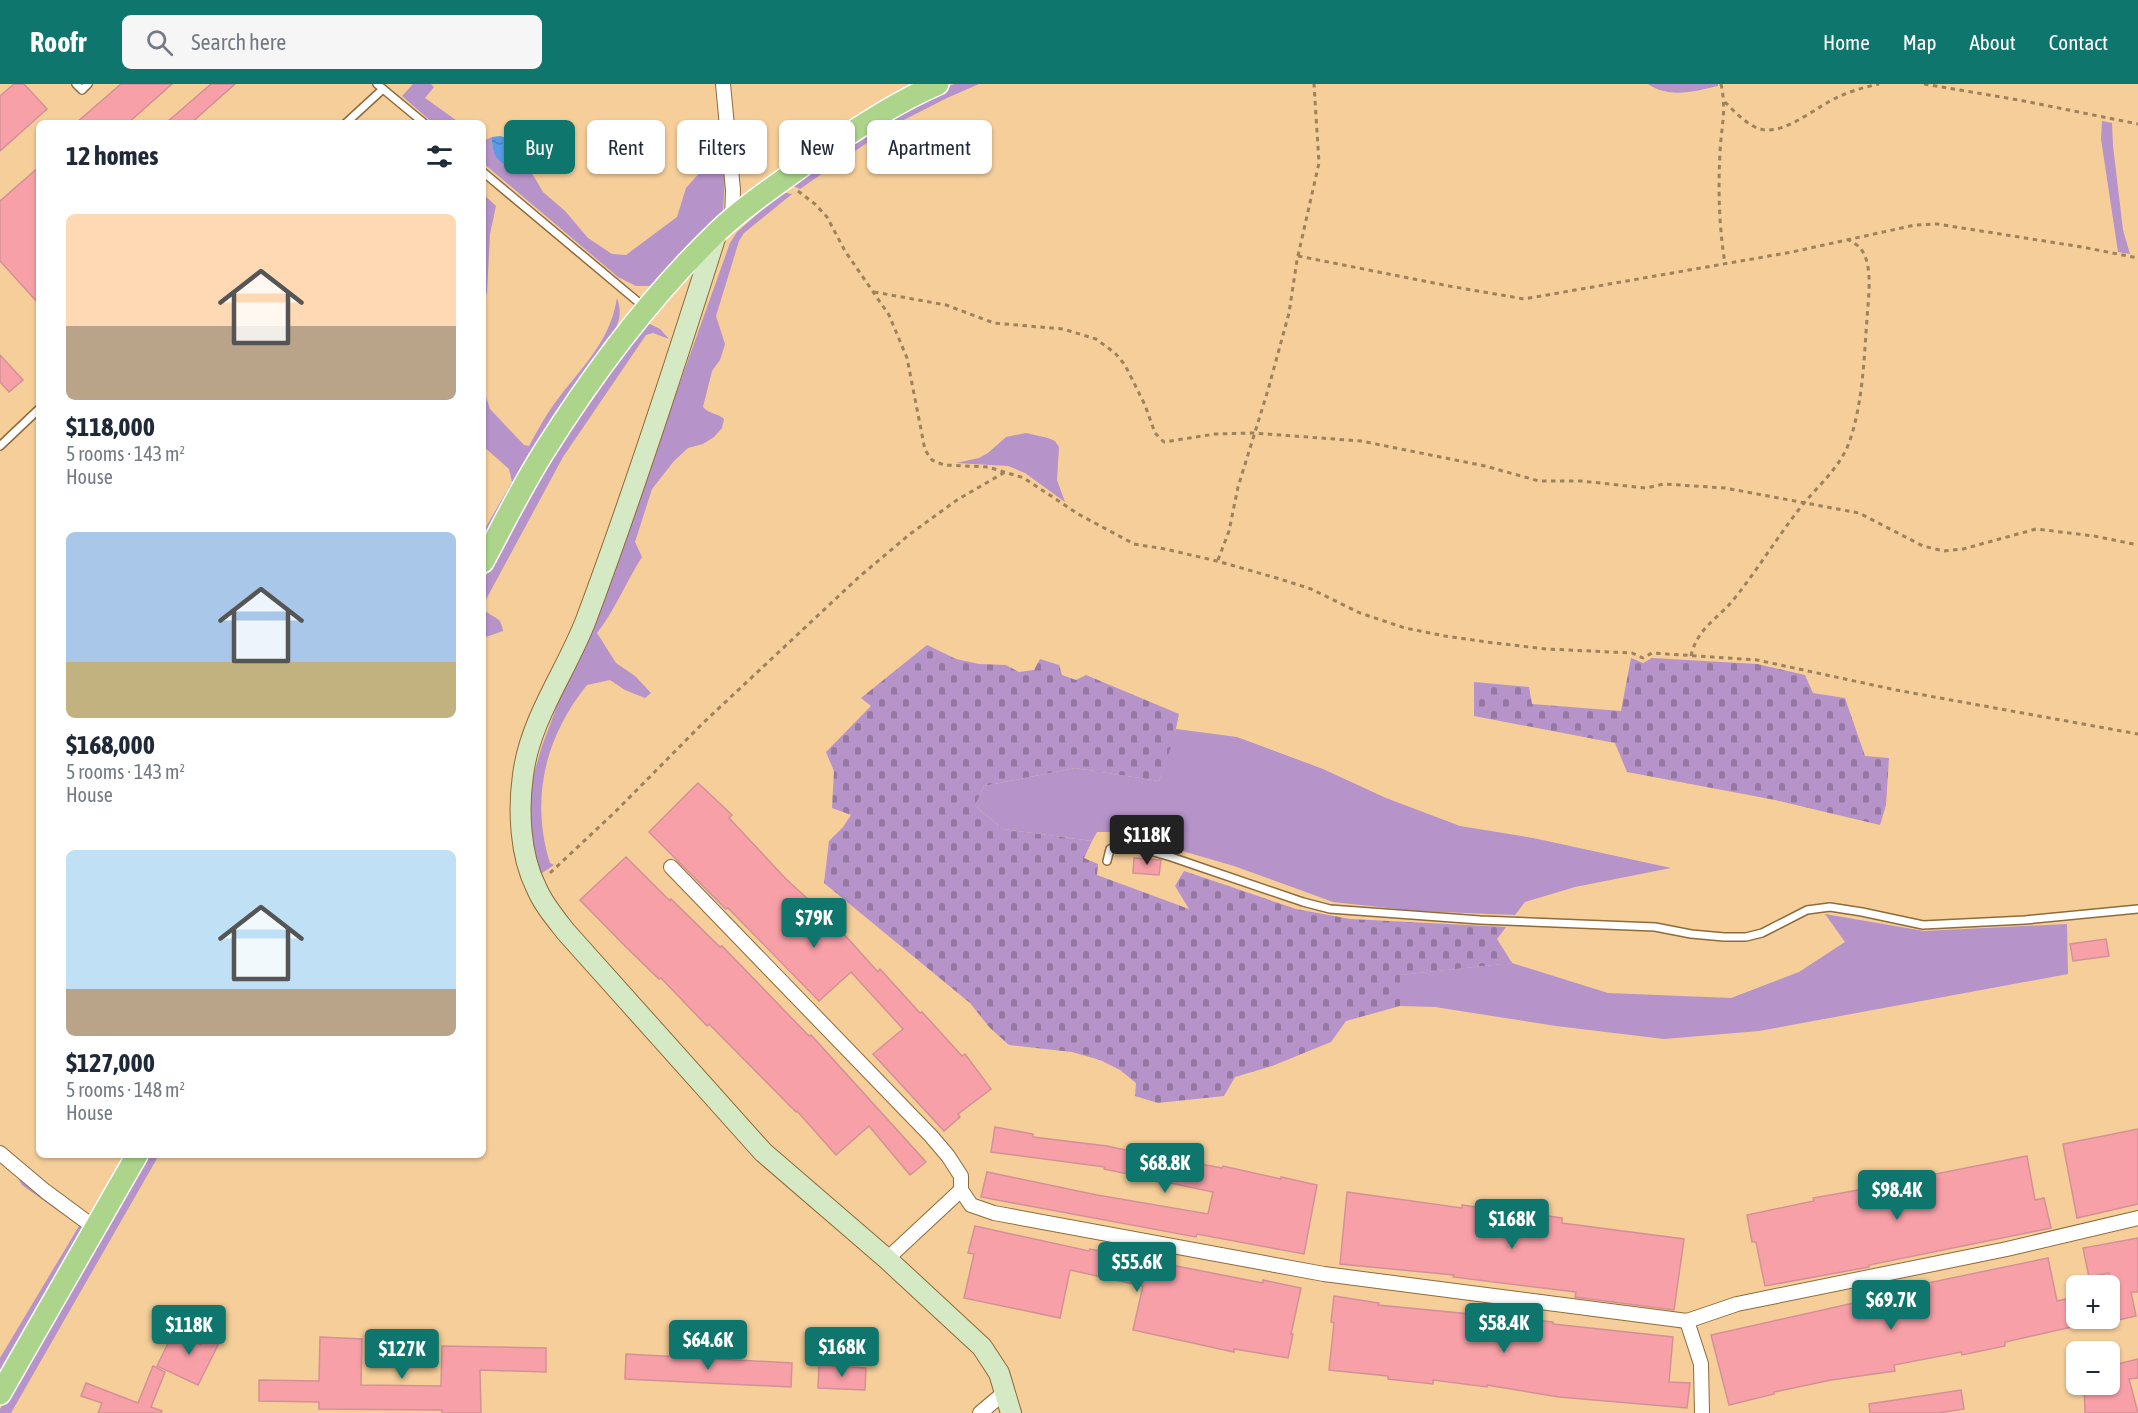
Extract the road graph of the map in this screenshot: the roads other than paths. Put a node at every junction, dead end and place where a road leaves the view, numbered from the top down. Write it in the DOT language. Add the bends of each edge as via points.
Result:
graph roads {
  1 [pos="76,84"];
  2 [pos="88,84"];
  3 [pos="723,84"];
  4 [pos="928,86"];
  5 [pos="380,87"];
  6 [pos="349,120"];
  7 [pos="420,120"];
  8 [pos="486,175"];
  9 [pos="725,226"];
  10 [pos="645,308"];
  11 [pos="36,412"];
  12 [pos="0,446"];
  13 [pos="486,557"];
  14 [pos="1107,861"];
  15 [pos="671,867"];
  16 [pos="2138,909"];
  17 [pos="0,1153"];
  18 [pos="135,1158"];
  19 [pos="961,1190"];
  20 [pos="2138,1218"];
  21 [pos="95,1228"];
  22 [pos="887,1259"];
  23 [pos="1687,1321"];
  24 [pos="1005,1392"];
  25 [pos="0,1394"];
  26 [pos="980,1413"];
  27 [pos="1011,1413"];
  28 [pos="1702,1413"];
  1 -- 2 [label="lane" via="82,90"];
  3 -- 9 [label="street" via="733,190"];
  4 -- 9 [label="main road" via="856,128"];
  5 -- 6 [label="lane"];
  5 -- 7 [label="lane"];
  8 -- 10 [label="lane"];
  9 -- 10 [label="main road"];
  9 -- 22 [label="street" via="584,624 528,748 521,793 525,854 535,886 566,932 762,1152"];
  10 -- 13 [label="main road" via="544,451"];
  11 -- 12 [label="lane"];
  14 -- 16 [label="lane" via="1110,849 1126,844 1303,902 1352,912 1655,927 1724,937 1762,933 1807,910 1830,907 1923,925"];
  15 -- 19 [label="street" via="931,1136 960,1176"];
  17 -- 21 [label="street"];
  18 -- 21 [label="main road"];
  19 -- 22 [label="street"];
  19 -- 23 [label="street" via="971,1205 994,1213 1312,1272"];
  20 -- 23 [label="street" via="1737,1304"];
  21 -- 25 [label="main road"];
  22 -- 24 [label="street" via="982,1347 999,1373"];
  23 -- 28 [label="street" via="1701,1364"];
  24 -- 26 [label="street"];
  24 -- 27 [label="street"];
}
